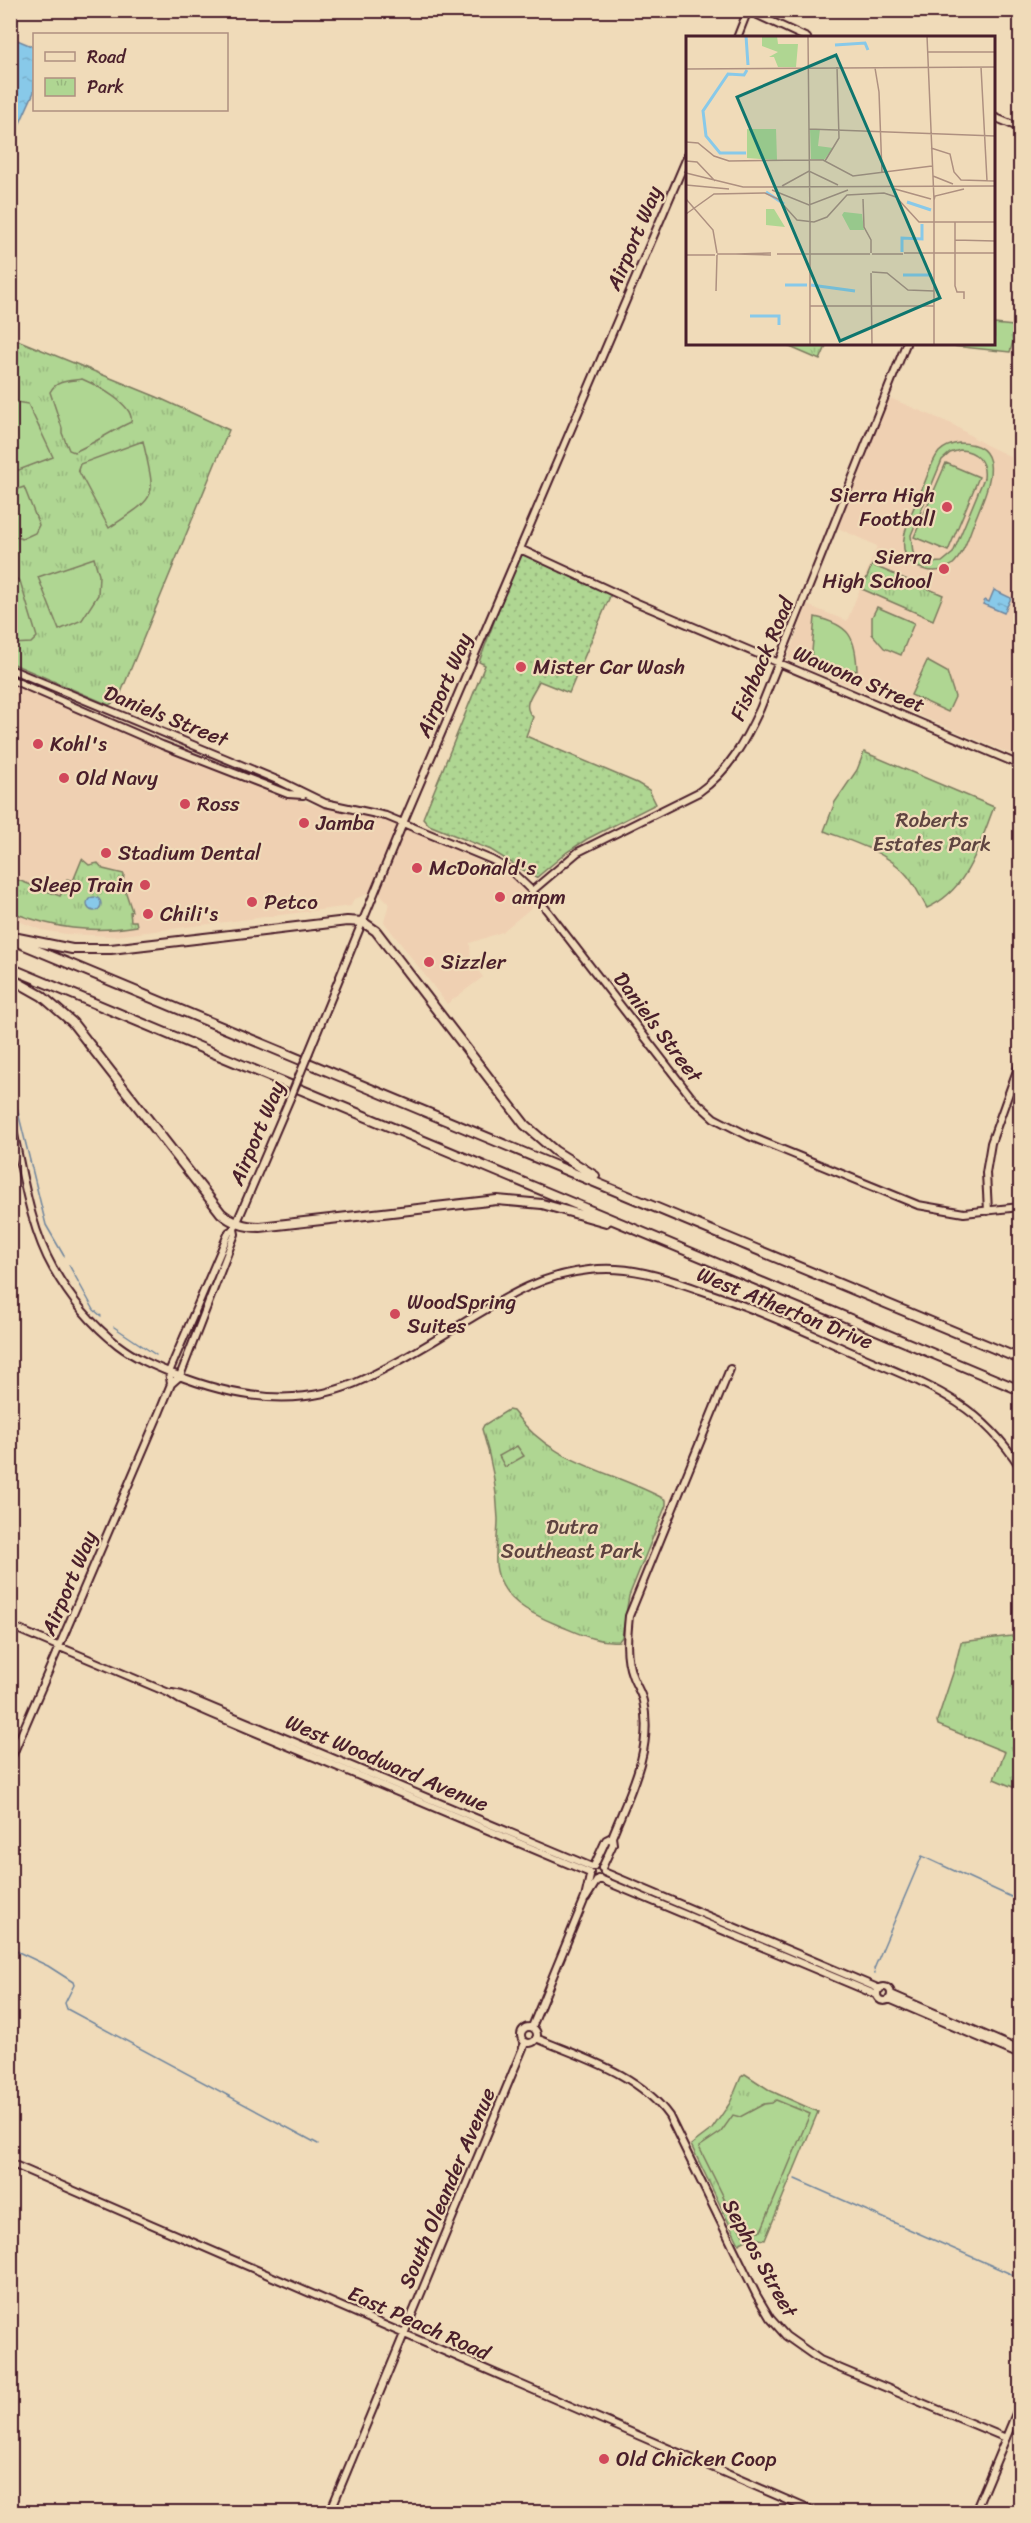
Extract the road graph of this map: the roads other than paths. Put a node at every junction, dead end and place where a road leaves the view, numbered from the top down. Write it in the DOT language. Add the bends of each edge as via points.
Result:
graph roads {
  1 [pos="747,11"];
  2 [pos="738,36"];
  3 [pos="803,36"];
  4 [pos="995,117"];
  5 [pos="1020,128"];
  6 [pos="686,157"];
  7 [pos="906,345"];
  8 [pos="520,549"];
  9 [pos="778,662"];
  10 [pos="10,669"];
  11 [pos="10,679"];
  12 [pos="1020,765"];
  13 [pos="307,796"];
  14 [pos="403,823"];
  15 [pos="532,891"];
  16 [pos="363,922"];
  17 [pos="10,937"];
  18 [pos="10,968"];
  19 [pos="10,978"];
  20 [pos="1020,1062"];
  21 [pos="10,1117"];
  22 [pos="656,1206"];
  23 [pos="1020,1208"];
  24 [pos="988,1211"];
  25 [pos="235,1226"];
  26 [pos="650,1236"];
  27 [pos="1020,1358"];
  28 [pos="730,1370"];
  29 [pos="169,1372"];
  30 [pos="180,1377"];
  31 [pos="171,1384"];
  32 [pos="1020,1390"];
  33 [pos="1020,1467"];
  34 [pos="10,1626"];
  35 [pos="60,1647"];
  36 [pos="10,1761"];
  37 [pos="612,1837"];
  38 [pos="603,1870"];
  39 [pos="592,1871"];
  40 [pos="599,1879"];
  41 [pos="585,1898"];
  42 [pos="879,1992"];
  43 [pos="890,1997"];
  44 [pos="532,2027"];
  45 [pos="536,2038"];
  46 [pos="525,2043"];
  47 [pos="1020,2050"];
  48 [pos="1020,2055"];
  49 [pos="10,2163"];
  50 [pos="403,2334"];
  51 [pos="1020,2404"];
  52 [pos="1006,2438"];
  53 [pos="330,2512"];
  54 [pos="815,2512"];
  55 [pos="975,2512"];
  1 -- 2 [label="street"];
  1 -- 3 [label="street"];
  4 -- 5 [label="street"];
  6 -- 8 [label="street, Airport Way"];
  7 -- 9 [label="street, Fishback Road"];
  8 -- 9 [label="street, Wawona Street"];
  8 -- 14 [label="street, Airport Way"];
  9 -- 12 [label="street, Wawona Street"];
  9 -- 15 [label="street, Fishback Road" via="746,740 710,785 578,852"];
  10 -- 13 [label="street, Daniels Street" via="282,782"];
  11 -- 13 [label="street, Daniels Street" via="162,745 288,794"];
  13 -- 14 [label="street, Daniels Street"];
  14 -- 15 [label="street, Daniels Street" via="506,867"];
  14 -- 16 [label="street, Airport Way"];
  15 -- 24 [label="street, Daniels Street" via="692,1098 714,1118 918,1205 950,1212"];
  16 -- 17 [label="highway" via="111,949 72,949"];
  16 -- 22 [label="highway" via="376,931 525,1125 574,1164"];
  16 -- 25 [label="street, Airport Way, bridge"];
  17 -- 22 [label="highway"];
  18 -- 26 [label="highway"];
  19 -- 25 [label="highway" via="42,996 72,1022 220,1213"];
  20 -- 24 [label="street" via="991,1143 986,1173"];
  21 -- 29 [label="street, West Atherton Drive" via="32,1210 53,1268 74,1301 105,1335 140,1360"];
  22 -- 27 [label="highway"];
  23 -- 24 [label="street, Daniels Street"];
  25 -- 26 [label="highway" via="288,1225 497,1200 542,1204"];
  25 -- 29 [label="street, Airport Way"];
  25 -- 30 [label="street, Airport Way"];
  26 -- 32 [label="highway"];
  28 -- 37 [label="street" via="629,1616 627,1651 642,1699 644,1752"];
  29 -- 30 [label="street, West Atherton Drive"];
  29 -- 31 [label="street"];
  30 -- 31 [label="street, Airport Way"];
  30 -- 33 [label="street, West Atherton Drive" via="247,1395 290,1397 325,1392 363,1380 526,1287 585,1270 624,1269 672,1279 748,1306 936,1389 982,1420"];
  31 -- 35 [label="street, Airport Way"];
  34 -- 35 [label="street, West Woodward Avenue"];
  35 -- 36 [label="street, Airport Way"];
  35 -- 39 [label="street, West Woodward Avenue"];
  37 -- 38 [label="street"];
  37 -- 39 [label="street" via="606,1840"];
  38 -- 39 [label="street"];
  38 -- 40 [label="street"];
  38 -- 42 [label="street"];
  39 -- 40 [label="street"];
  39 -- 41 [label="street"];
  40 -- 41 [label="street"];
  40 -- 42 [label="street"];
  41 -- 44 [label="street"];
  42 -- 43 [label="street" via="888,1989"];
  42 -- 43 [label="street" via="882,2001"];
  43 -- 47 [label="street"];
  43 -- 48 [label="street"];
  44 -- 45 [label="street"];
  44 -- 46 [label="street" via="521,2031"];
  45 -- 46 [label="street"];
  45 -- 52 [label="street, Sephos Street" via="632,2080 660,2104 758,2296 786,2336 820,2360"];
  46 -- 50 [label="street, South Oleander Avenue"];
  49 -- 50 [label="street, East Peach Road"];
  50 -- 53 [label="street, South Oleander Avenue"];
  50 -- 54 [label="street, East Peach Road"];
  51 -- 52 [label="street"];
  52 -- 55 [label="street"];
}
